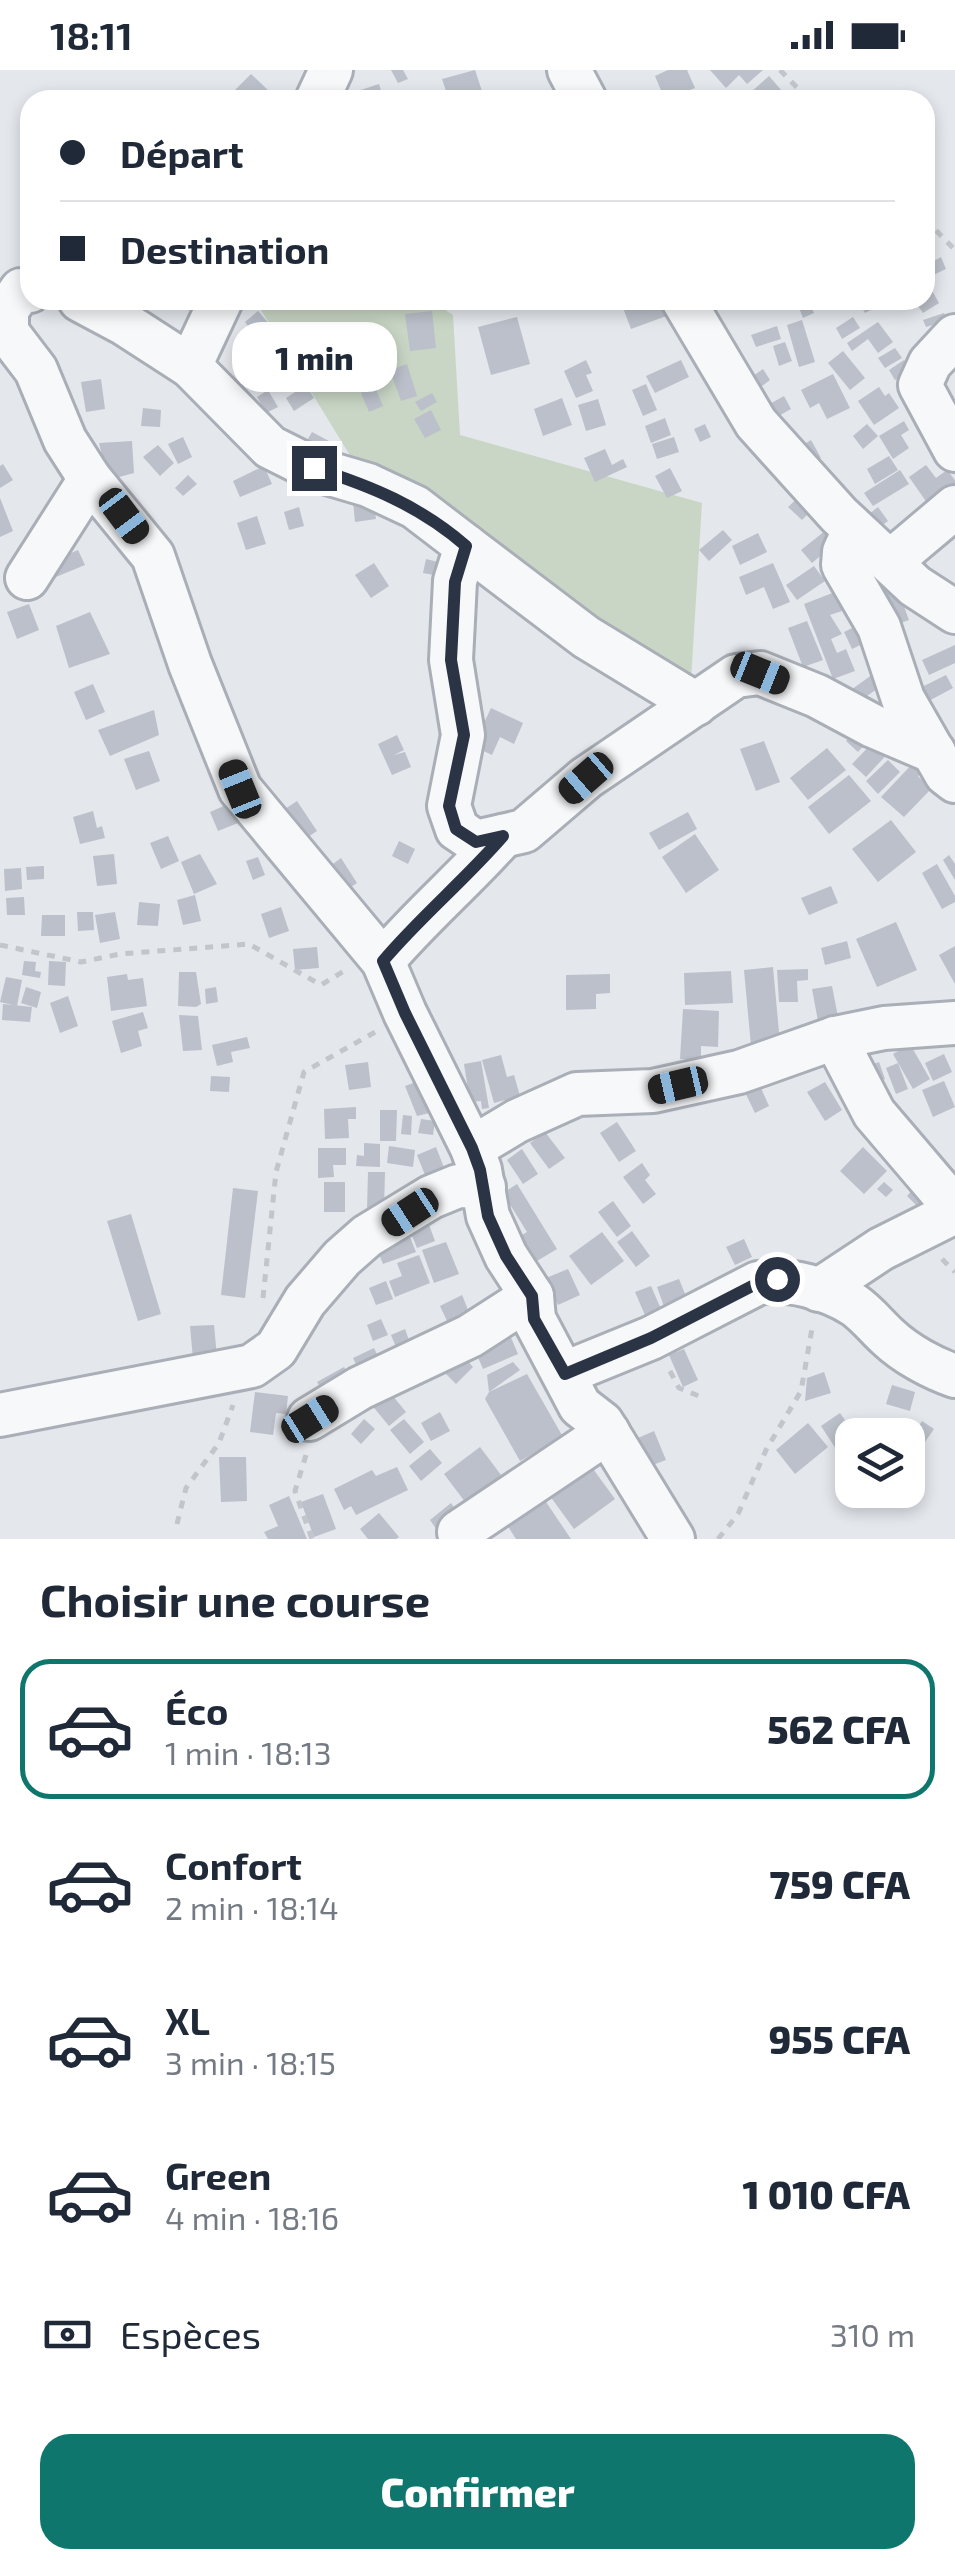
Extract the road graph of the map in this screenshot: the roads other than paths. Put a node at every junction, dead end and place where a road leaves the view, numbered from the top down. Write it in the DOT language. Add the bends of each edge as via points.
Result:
graph roads {
  1 [pos="17,289"];
  2 [pos="99,310"];
  3 [pos="216,310"];
  4 [pos="689,310"];
  5 [pos="955,336"];
  6 [pos="190,366"];
  7 [pos="955,450"];
  8 [pos="90,479"];
  9 [pos="955,507"];
  10 [pos="854,530"];
  11 [pos="466,546"];
  12 [pos="891,561"];
  13 [pos="27,578"];
  14 [pos="955,612"];
  15 [pos="696,704"];
  16 [pos="944,767"];
  17 [pos="503,836"];
  18 [pos="380,956"];
  19 [pos="955,1024"];
  20 [pos="835,1038"];
  21 [pos="478,1167"];
  22 [pos="955,1210"];
  23 [pos="819,1290"];
  24 [pos="532,1296"];
  25 [pos="565,1374"];
  26 [pos="955,1376"];
  27 [pos="0,1415"];
  28 [pos="310,1419"];
  29 [pos="608,1432"];
  30 [pos="459,1532"];
  31 [pos="672,1539"];
  1 -- 8 [label="street" via="7,332 36,370 65,440"];
  2 -- 6 [label="street"];
  3 -- 6 [label="street"];
  4 -- 10 [label="street" via="756,424"];
  5 -- 7 [label="street" via="920,385"];
  6 -- 11 [label="street" via="270,447 415,507"];
  8 -- 13 [label="street"];
  8 -- 18 [label="street" via="153,556 240,789"];
  9 -- 12 [label="street"];
  10 -- 12 [label="street"];
  10 -- 16 [label="street" via="843,564 880,627 903,699"];
  11 -- 15 [label="street" via="586,637"];
  11 -- 17 [label="street" via="455,582 451,660 464,735 449,806 456,829 476,842"];
  12 -- 14 [label="street"];
  15 -- 16 [label="street" via="736,676 760,673 817,696"];
  15 -- 17 [label="street" via="586,778 524,831"];
  17 -- 18 [label="street"];
  18 -- 21 [label="street"];
  19 -- 20 [label="street"];
  20 -- 21 [label="street" via="739,1072 652,1091 578,1094 516,1121"];
  20 -- 22 [label="street" via="874,1113"];
  21 -- 24 [label="street" via="488,1216"];
  21 -- 27 [label="street" via="342,1258 264,1358"];
  22 -- 23 [label="street"];
  23 -- 25 [label="street" via="777,1279 758,1283"];
  23 -- 26 [label="street" via="854,1306 893,1342"];
  24 -- 25 [label="street" via="534,1319"];
  24 -- 28 [label="street"];
  25 -- 29 [label="street" via="580,1406"];
  29 -- 30 [label="street"];
  29 -- 31 [label="street"];
}
